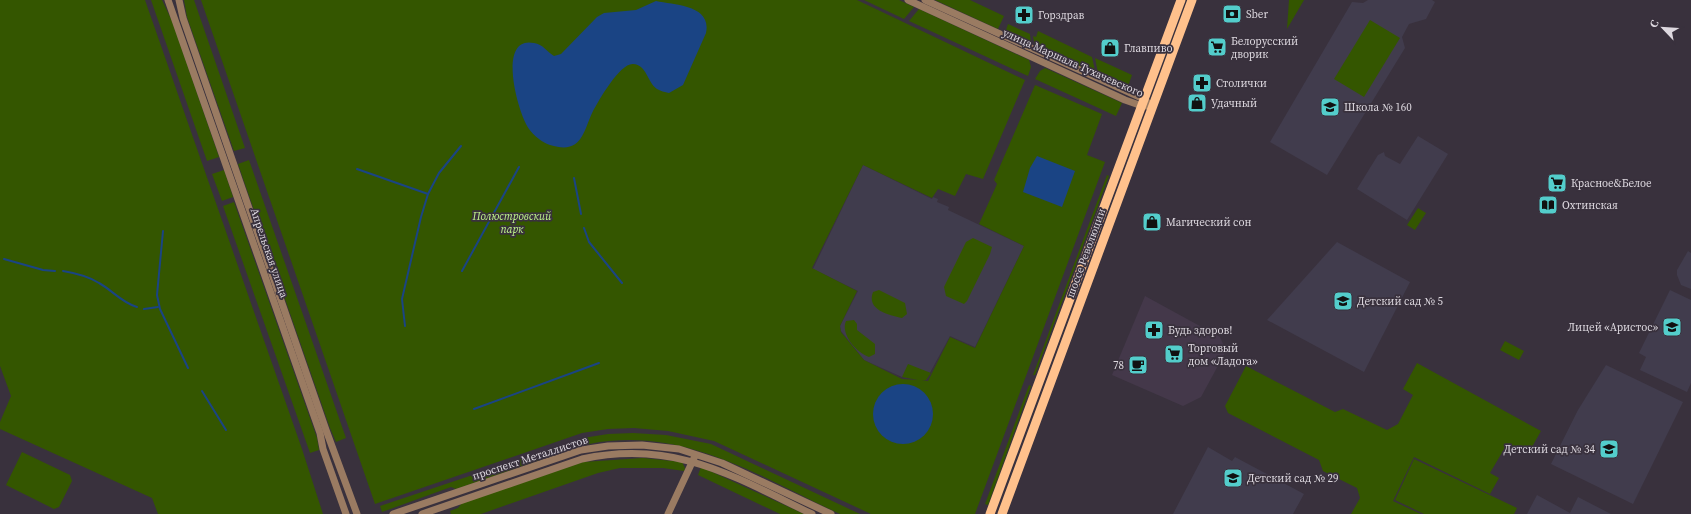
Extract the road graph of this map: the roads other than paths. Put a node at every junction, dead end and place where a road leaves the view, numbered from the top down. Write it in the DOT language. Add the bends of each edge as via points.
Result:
graph roads {
  1 [pos="168,0"];
  2 [pos="179,0"];
  3 [pos="908,0"];
  4 [pos="925,0"];
  5 [pos="1181,0"];
  6 [pos="1192,0"];
  7 [pos="1143,103"];
  8 [pos="1153,106"];
  9 [pos="694,457"];
  10 [pos="346,514"];
  11 [pos="358,514"];
  12 [pos="393,514"];
  13 [pos="422,514"];
  14 [pos="668,514"];
  15 [pos="812,514"];
  16 [pos="831,514"];
  17 [pos="990,514"];
  18 [pos="1002,514"];
  1 -- 10 [label="street, Апрельская улица"];
  2 -- 11 [label="street, Апрельская улица" via="280,297"];
  3 -- 7 [label="street, улица Маршала Тухачевского"];
  4 -- 7 [label="street, улица Маршала Тухачевского"];
  5 -- 7 [label="main road, шоссе Революции"];
  6 -- 8 [label="main road, шоссе Революции"];
  7 -- 8 [label="street, улица Маршала Тухачевского"];
  7 -- 17 [label="main road, шоссе Революции"];
  8 -- 18 [label="main road, шоссе Революции"];
  9 -- 12 [label="street, проспект Металлистов" via="673,448 642,445 581,450"];
  9 -- 13 [label="street, проспект Металлистов" via="601,454"];
  9 -- 14 [label="street"];
  9 -- 15 [label="street, проспект Металлистов"];
  9 -- 16 [label="street, проспект Металлистов" via="722,463"];
}
